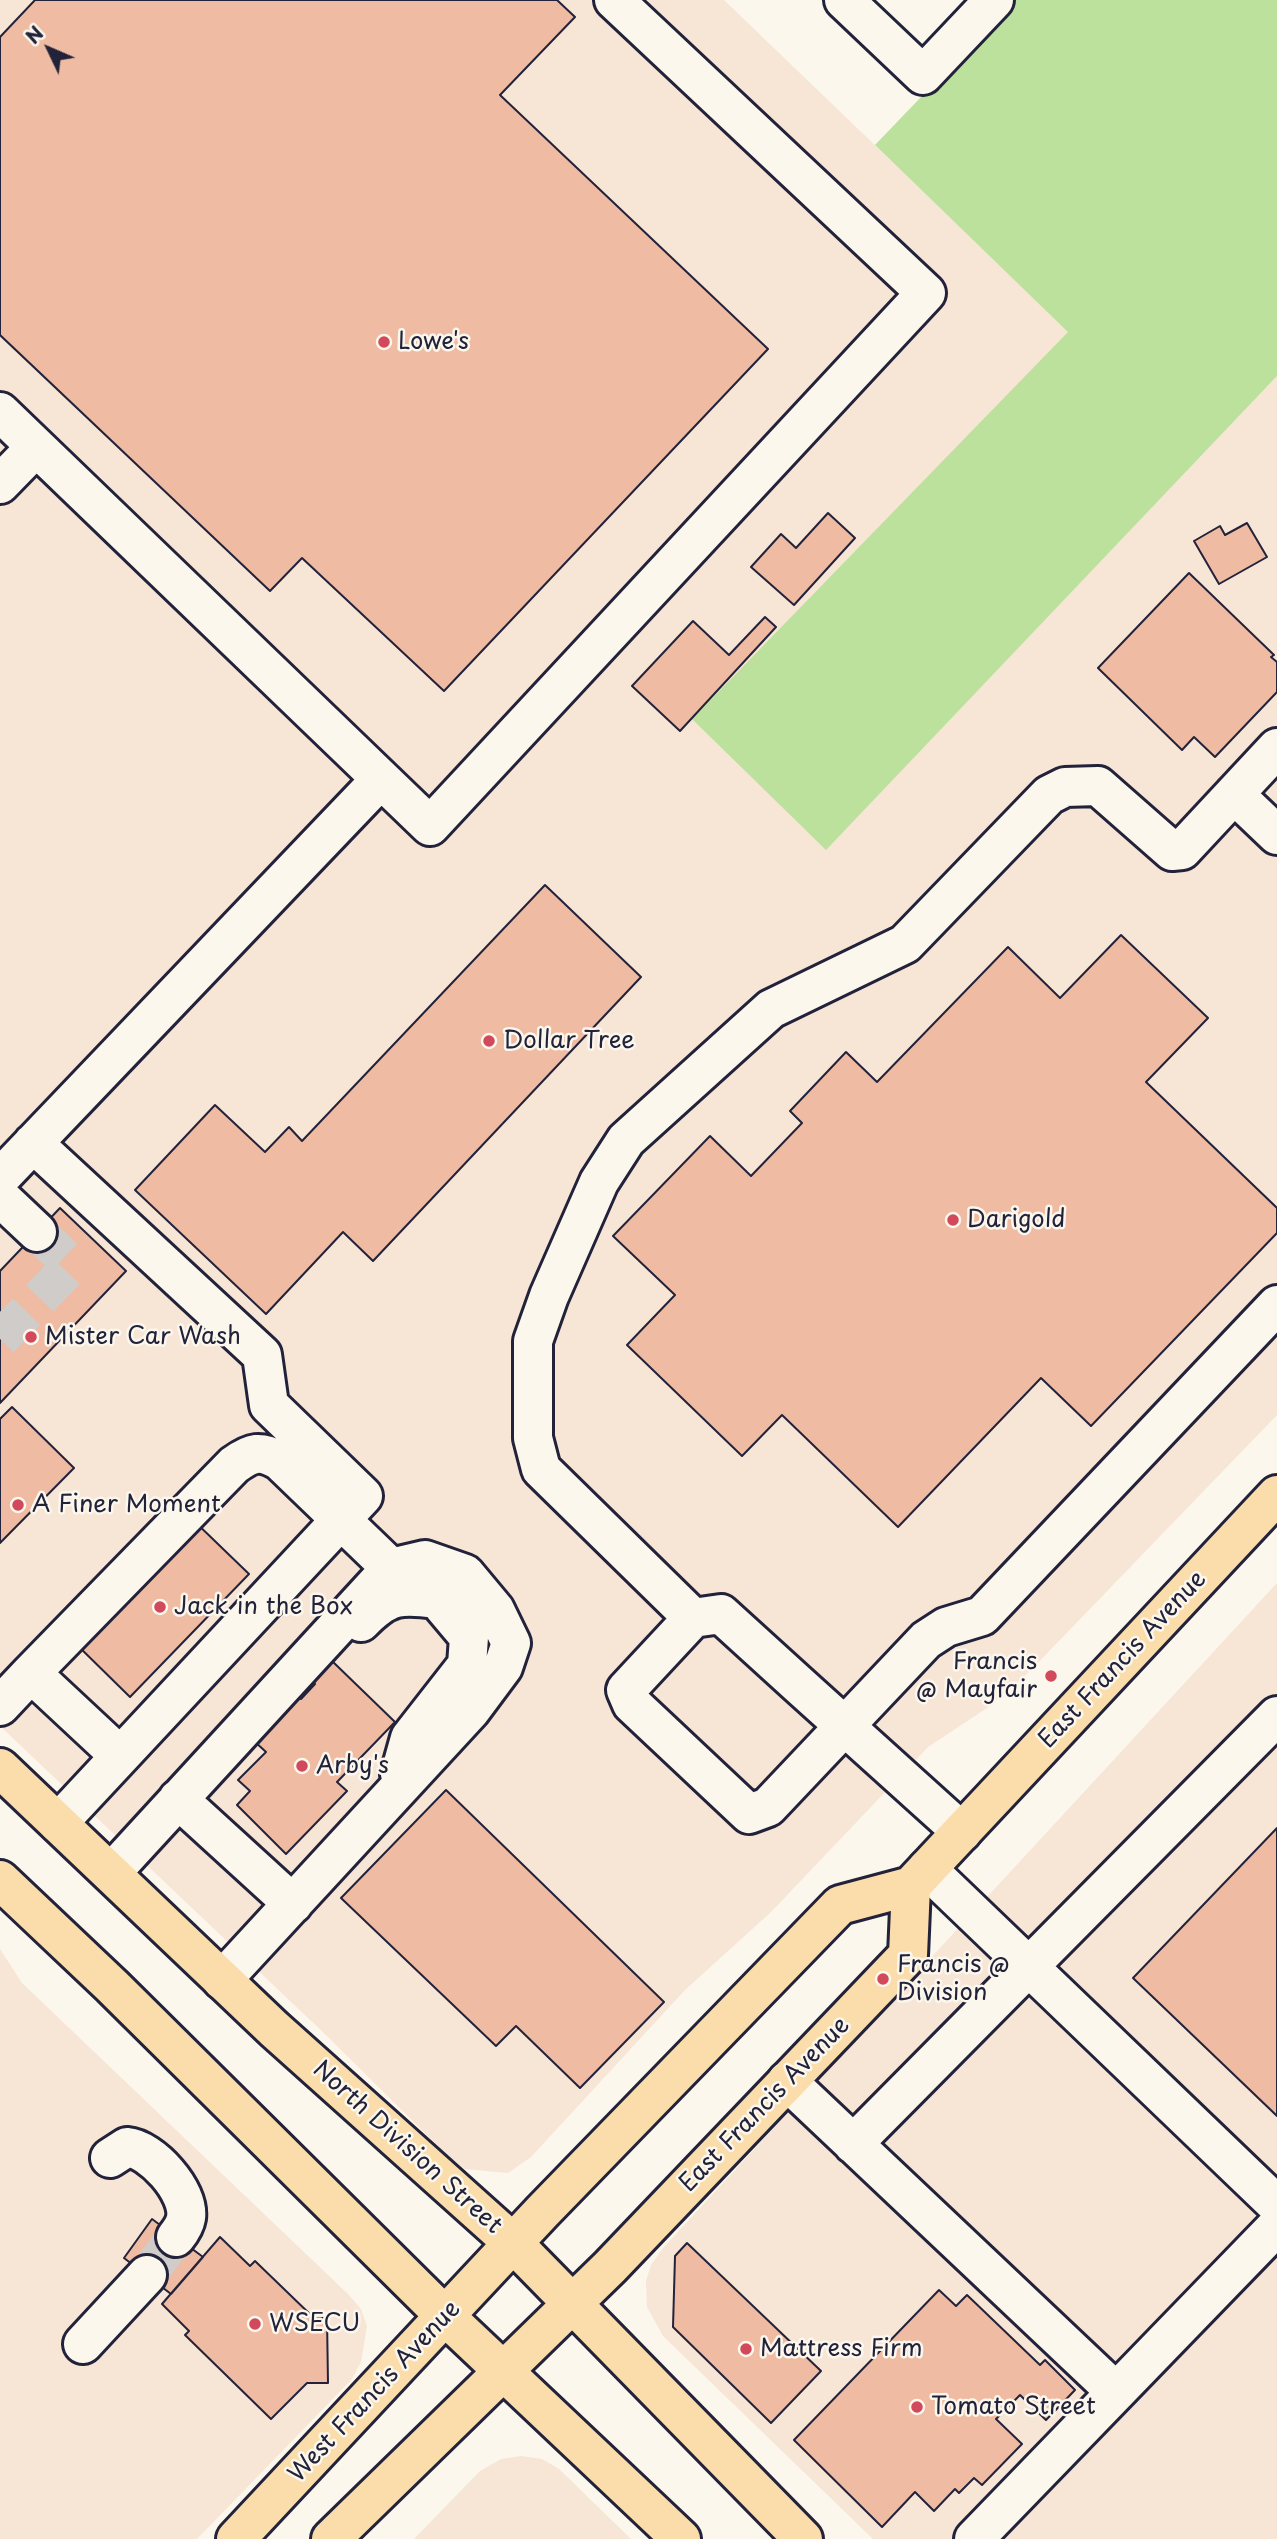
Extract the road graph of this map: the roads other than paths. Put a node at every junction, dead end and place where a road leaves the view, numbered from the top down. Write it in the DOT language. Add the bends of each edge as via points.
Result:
graph roads {
  1 [pos="614,0"];
  2 [pos="844,0"];
  3 [pos="994,0"];
  4 [pos="0,412"];
  5 [pos="36,447"];
  6 [pos="0,484"];
  7 [pos="1277,748"];
  8 [pos="381,779"];
  9 [pos="1234,794"];
  10 [pos="1277,835"];
  11 [pos="33,1143"];
  12 [pos="0,1178"];
  13 [pos="0,1197"];
  14 [pos="37,1232"];
  15 [pos="1277,1305"];
  16 [pos="1277,1495"];
  17 [pos="342,1519"];
  18 [pos="391,1568"];
  19 [pos="693,1618"];
  20 [pos="32,1673"];
  21 [pos="0,1706"];
  22 [pos="1277,1716"];
  23 [pos="845,1727"];
  24 [pos="242,1728"];
  25 [pos="120,1756"];
  26 [pos="0,1768"];
  27 [pos="394,1793"];
  28 [pos="178,1799"];
  29 [pos="58,1823"];
  30 [pos="962,1832"];
  31 [pos="111,1874"];
  32 [pos="919,1877"];
  33 [pos="0,1880"];
  34 [pos="293,1904"];
  35 [pos="1028,1966"];
  36 [pos="222,1980"];
  37 [pos="787,2081"];
  38 [pos="853,2144"];
  39 [pos="110,2158"];
  40 [pos="1277,2205"];
  41 [pos="1277,2226"];
  42 [pos="176,2237"];
  43 [pos="513,2243"];
  44 [pos="146,2275"];
  45 [pos="570,2303"];
  46 [pos="446,2317"];
  47 [pos="83,2343"];
  48 [pos="502,2370"];
  49 [pos="1116,2392"];
  50 [pos="676,2537"];
  51 [pos="981,2537"];
  52 [pos="236,2539"];
  53 [pos="331,2539"];
  54 [pos="803,2539"];
  1 -- 8 [label="lane" via="926,293 430,826"];
  2 -- 3 [label="lane" via="923,75"];
  4 -- 5 [label="lane"];
  5 -- 6 [label="lane"];
  5 -- 8 [label="lane"];
  7 -- 9 [label="lane"];
  8 -- 11 [label="lane"];
  9 -- 10 [label="lane"];
  9 -- 19 [label="lane" via="1182,850 1172,851 1098,786 1065,787 1049,795 905,944 772,1009 626,1140 599,1182 533,1341 533,1438 541,1469"];
  11 -- 12 [label="lane"];
  11 -- 17 [label="lane" via="262,1355 269,1405 363,1496"];
  13 -- 14 [label="lane"];
  15 -- 23 [label="lane" via="982,1616 934,1633"];
  16 -- 30 [label="main road, East Francis Avenue"];
  17 -- 18 [label="lane"];
  17 -- 20 [label="lane" via="280,1461 251,1452"];
  17 -- 25 [label="lane"];
  18 -- 24 [label="lane"];
  18 -- 27 [label="lane" via="425,1560 465,1574 495,1610 510,1643 503,1667 471,1710"];
  19 -- 23 [label="lane" via="721,1615"];
  19 -- 23 [label="lane" via="626,1690 632,1704 749,1814 768,1807"];
  20 -- 21 [label="lane"];
  20 -- 25 [label="lane"];
  22 -- 35 [label="lane"];
  23 -- 30 [label="lane"];
  24 -- 27 [label="lane" via="288,1697 374,1608 403,1594 437,1599 469,1637 467,1665 410,1738"];
  24 -- 28 [label="lane"];
  25 -- 29 [label="lane"];
  26 -- 29 [label="main road, North Division Street"];
  27 -- 34 [label="lane"];
  28 -- 31 [label="lane"];
  28 -- 34 [label="lane"];
  29 -- 31 [label="main road, North Division Street"];
  30 -- 32 [label="main road, East Francis Avenue"];
  31 -- 36 [label="main road, North Division Street"];
  32 -- 35 [label="lane"];
  32 -- 37 [label="main road, East Francis Avenue" via="908,1955"];
  32 -- 43 [label="main road" via="840,1905"];
  33 -- 46 [label="main road"];
  34 -- 36 [label="lane"];
  35 -- 38 [label="lane"];
  35 -- 40 [label="lane"];
  36 -- 43 [label="main road, North Division Street"];
  37 -- 38 [label="lane"];
  37 -- 45 [label="main road, East Francis Avenue"];
  38 -- 49 [label="lane"];
  39 -- 42 [label="lane" via="127,2147 141,2150 176,2184 186,2219"];
  41 -- 49 [label="lane"];
  43 -- 45 [label="main road, North Division Street"];
  43 -- 46 [label="main road, West Francis Avenue"];
  44 -- 47 [label="lane"];
  45 -- 48 [label="main road"];
  45 -- 54 [label="main road, North Division Street"];
  46 -- 48 [label="main road"];
  46 -- 52 [label="main road, West Francis Avenue"];
  48 -- 50 [label="main road"];
  48 -- 53 [label="main road"];
  49 -- 51 [label="lane"];
}
